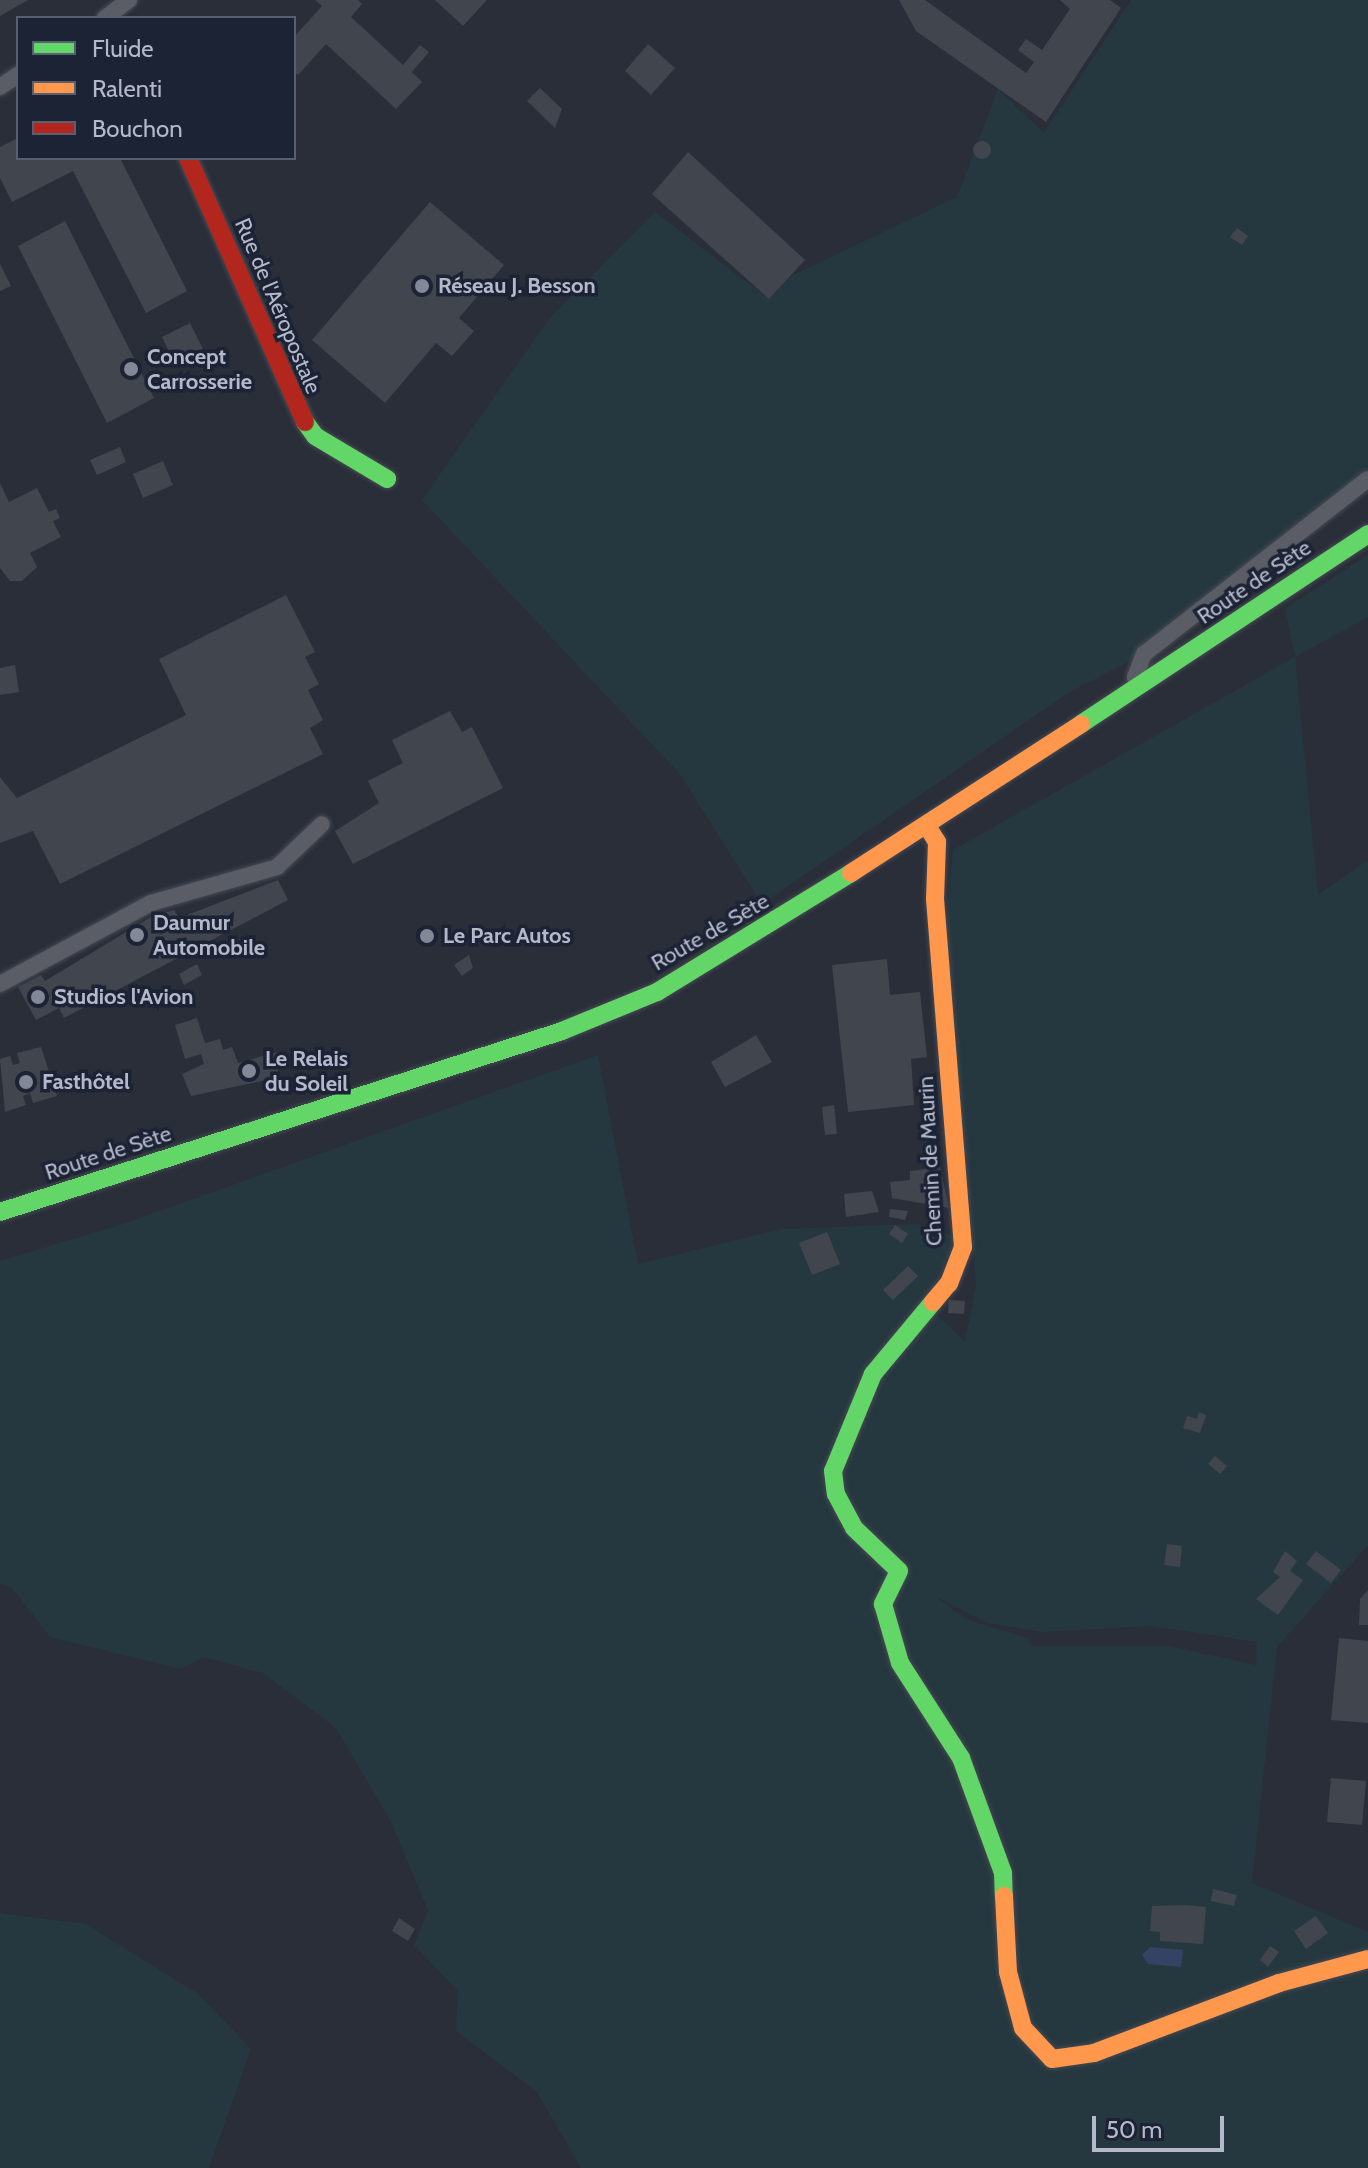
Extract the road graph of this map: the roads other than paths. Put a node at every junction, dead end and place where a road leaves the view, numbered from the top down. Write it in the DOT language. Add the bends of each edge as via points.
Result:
graph roads {
  1 [pos="129,7"];
  2 [pos="109,16"];
  3 [pos="189,160"];
  4 [pos="387,479"];
  5 [pos="1368,479"];
  6 [pos="1368,534"];
  7 [pos="1139,686"];
  8 [pos="322,824"];
  9 [pos="927,826"];
  10 [pos="0,984"];
  11 [pos="0,1212"];
  12 [pos="1368,1959"];
  1 -- 2 [label="street"];
  3 -- 4 [label="street, Rue de l'Aéropostale" via="297,410 315,436"];
  5 -- 7 [label="street" via="1144,654 1135,677"];
  6 -- 7 [label="street, Route de Sète"];
  7 -- 9 [label="street, Route de Sète"];
  8 -- 10 [label="street" via="277,867 151,903"];
  9 -- 11 [label="street, Route de Sète" via="740,945 607,1014"];
  9 -- 12 [label="street, Chemin de Maurin" via="937,842 935,899 963,1247 949,1283 873,1374 833,1471 836,1494 854,1528 899,1571 883,1604 900,1663 961,1758 1008,1889 1013,2000 1023,2028 1052,2059 1094,2053 1279,1983"];
}
